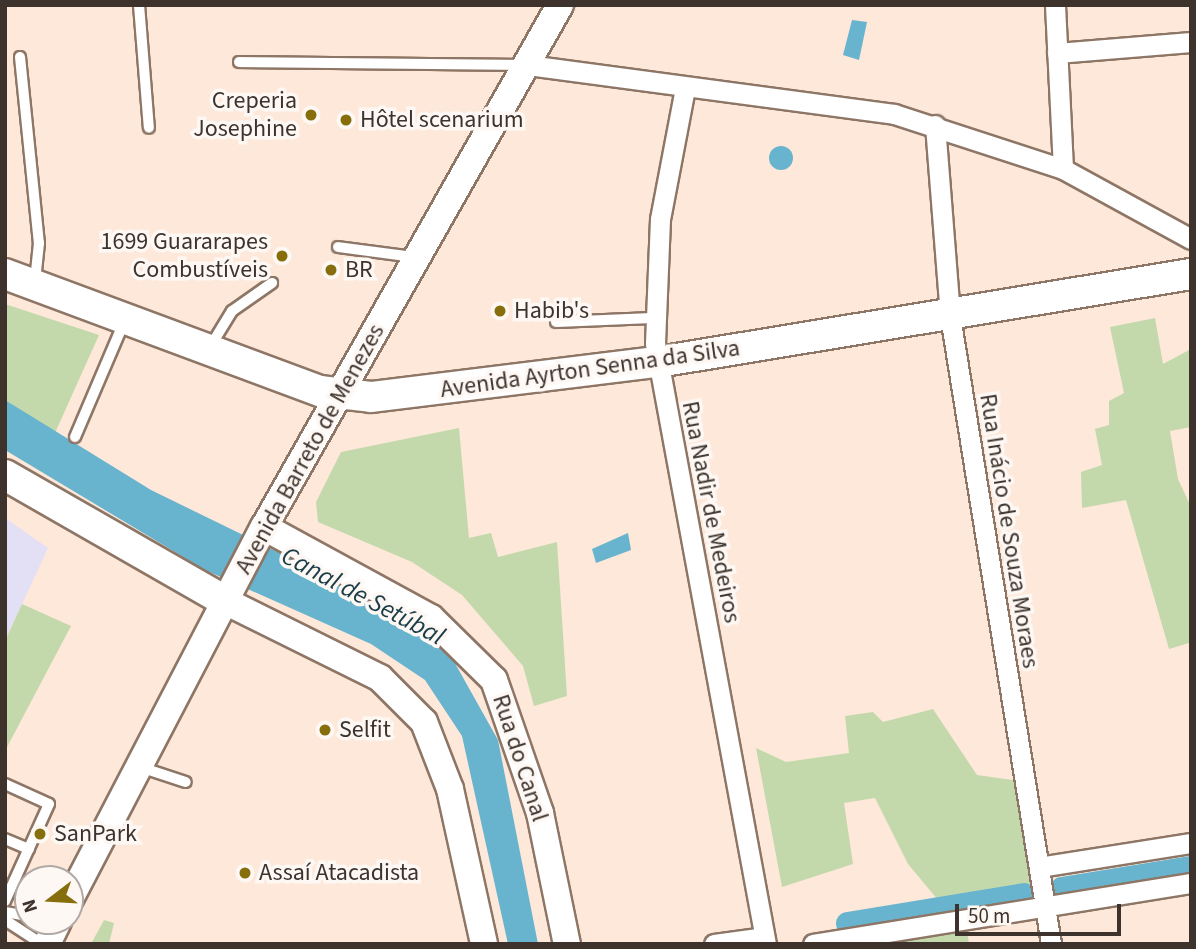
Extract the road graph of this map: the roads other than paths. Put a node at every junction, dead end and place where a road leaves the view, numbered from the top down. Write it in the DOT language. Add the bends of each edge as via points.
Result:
graph roads {
  1 [pos="139,5"];
  2 [pos="560,5"];
  3 [pos="1055,5"];
  4 [pos="1191,42"];
  5 [pos="1057,53"];
  6 [pos="20,57"];
  7 [pos="239,62"];
  8 [pos="528,65"];
  9 [pos="685,88"];
  10 [pos="935,125"];
  11 [pos="149,128"];
  12 [pos="1063,169"];
  13 [pos="1191,239"];
  14 [pos="338,247"];
  15 [pos="418,257"];
  16 [pos="1191,274"];
  17 [pos="5,275"];
  18 [pos="272,283"];
  19 [pos="35,286"];
  20 [pos="950,316"];
  21 [pos="126,318"];
  22 [pos="653,318"];
  23 [pos="556,322"];
  24 [pos="209,348"];
  25 [pos="658,362"];
  26 [pos="339,395"];
  27 [pos="75,437"];
  28 [pos="5,475"];
  29 [pos="260,535"];
  30 [pos="227,598"];
  31 [pos="138,767"];
  32 [pos="186,782"];
  33 [pos="5,784"];
  34 [pos="5,839"];
  35 [pos="1191,843"];
  36 [pos="29,849"];
  37 [pos="1039,867"];
  38 [pos="84,872"];
  39 [pos="1191,883"];
  40 [pos="5,901"];
  41 [pos="1045,907"];
  42 [pos="765,940"];
  43 [pos="484,944"];
  44 [pos="567,944"];
  45 [pos="714,944"];
  46 [pos="813,944"];
  47 [pos="1051,944"];
  1 -- 11 [label="lane"];
  2 -- 8 [label="street, Avenida Barreto de Menezes"];
  3 -- 5 [label="street"];
  4 -- 5 [label="street"];
  5 -- 12 [label="street"];
  6 -- 19 [label="lane" via="40,243"];
  7 -- 8 [label="lane"];
  8 -- 9 [label="street"];
  8 -- 15 [label="street, Avenida Barreto de Menezes"];
  9 -- 10 [label="street" via="894,114"];
  9 -- 22 [label="street, Rua Nadir de Medeiros" via="660,219"];
  10 -- 12 [label="street"];
  10 -- 20 [label="street, Rua Inácio de Souza Moraes"];
  12 -- 13 [label="street"];
  14 -- 15 [label="lane"];
  15 -- 26 [label="street, Avenida Barreto de Menezes"];
  16 -- 20 [label="main road, Avenida Ayrton Senna da Silva"];
  17 -- 19 [label="main road, Avenida Ayrton Senna da Silva"];
  18 -- 24 [label="lane" via="232,311"];
  19 -- 21 [label="main road, Avenida Ayrton Senna da Silva"];
  20 -- 25 [label="main road, Avenida Ayrton Senna da Silva"];
  20 -- 37 [label="street, Rua Inácio de Souza Moraes"];
  21 -- 24 [label="main road, Avenida Ayrton Senna da Silva"];
  21 -- 27 [label="lane"];
  22 -- 23 [label="lane"];
  22 -- 25 [label="street, Rua Nadir de Medeiros"];
  24 -- 26 [label="main road, Avenida Ayrton Senna da Silva"];
  25 -- 26 [label="main road, Avenida Ayrton Senna da Silva" via="401,395"];
  25 -- 42 [label="street, Rua Nadir de Medeiros"];
  26 -- 29 [label="street, Avenida Barreto de Menezes"];
  28 -- 30 [label="main road"];
  29 -- 30 [label="street, Avenida Barreto de Menezes"];
  29 -- 44 [label="street, Rua do Canal" via="431,618 494,680 540,813"];
  30 -- 31 [label="street, Avenida Barreto de Menezes"];
  30 -- 43 [label="street" via="380,678 424,722 450,789"];
  31 -- 32 [label="lane"];
  31 -- 38 [label="street, Avenida Barreto de Menezes"];
  33 -- 36 [label="lane" via="49,804"];
  34 -- 36 [label="lane"];
  35 -- 37 [label="street"];
  36 -- 40 [label="lane"];
  37 -- 41 [label="street, Rua Inácio de Souza Moraes"];
  39 -- 41 [label="street"];
  41 -- 46 [label="street"];
  41 -- 47 [label="street, Rua Inácio de Souza Moraes"];
  42 -- 45 [label="street"];
}
